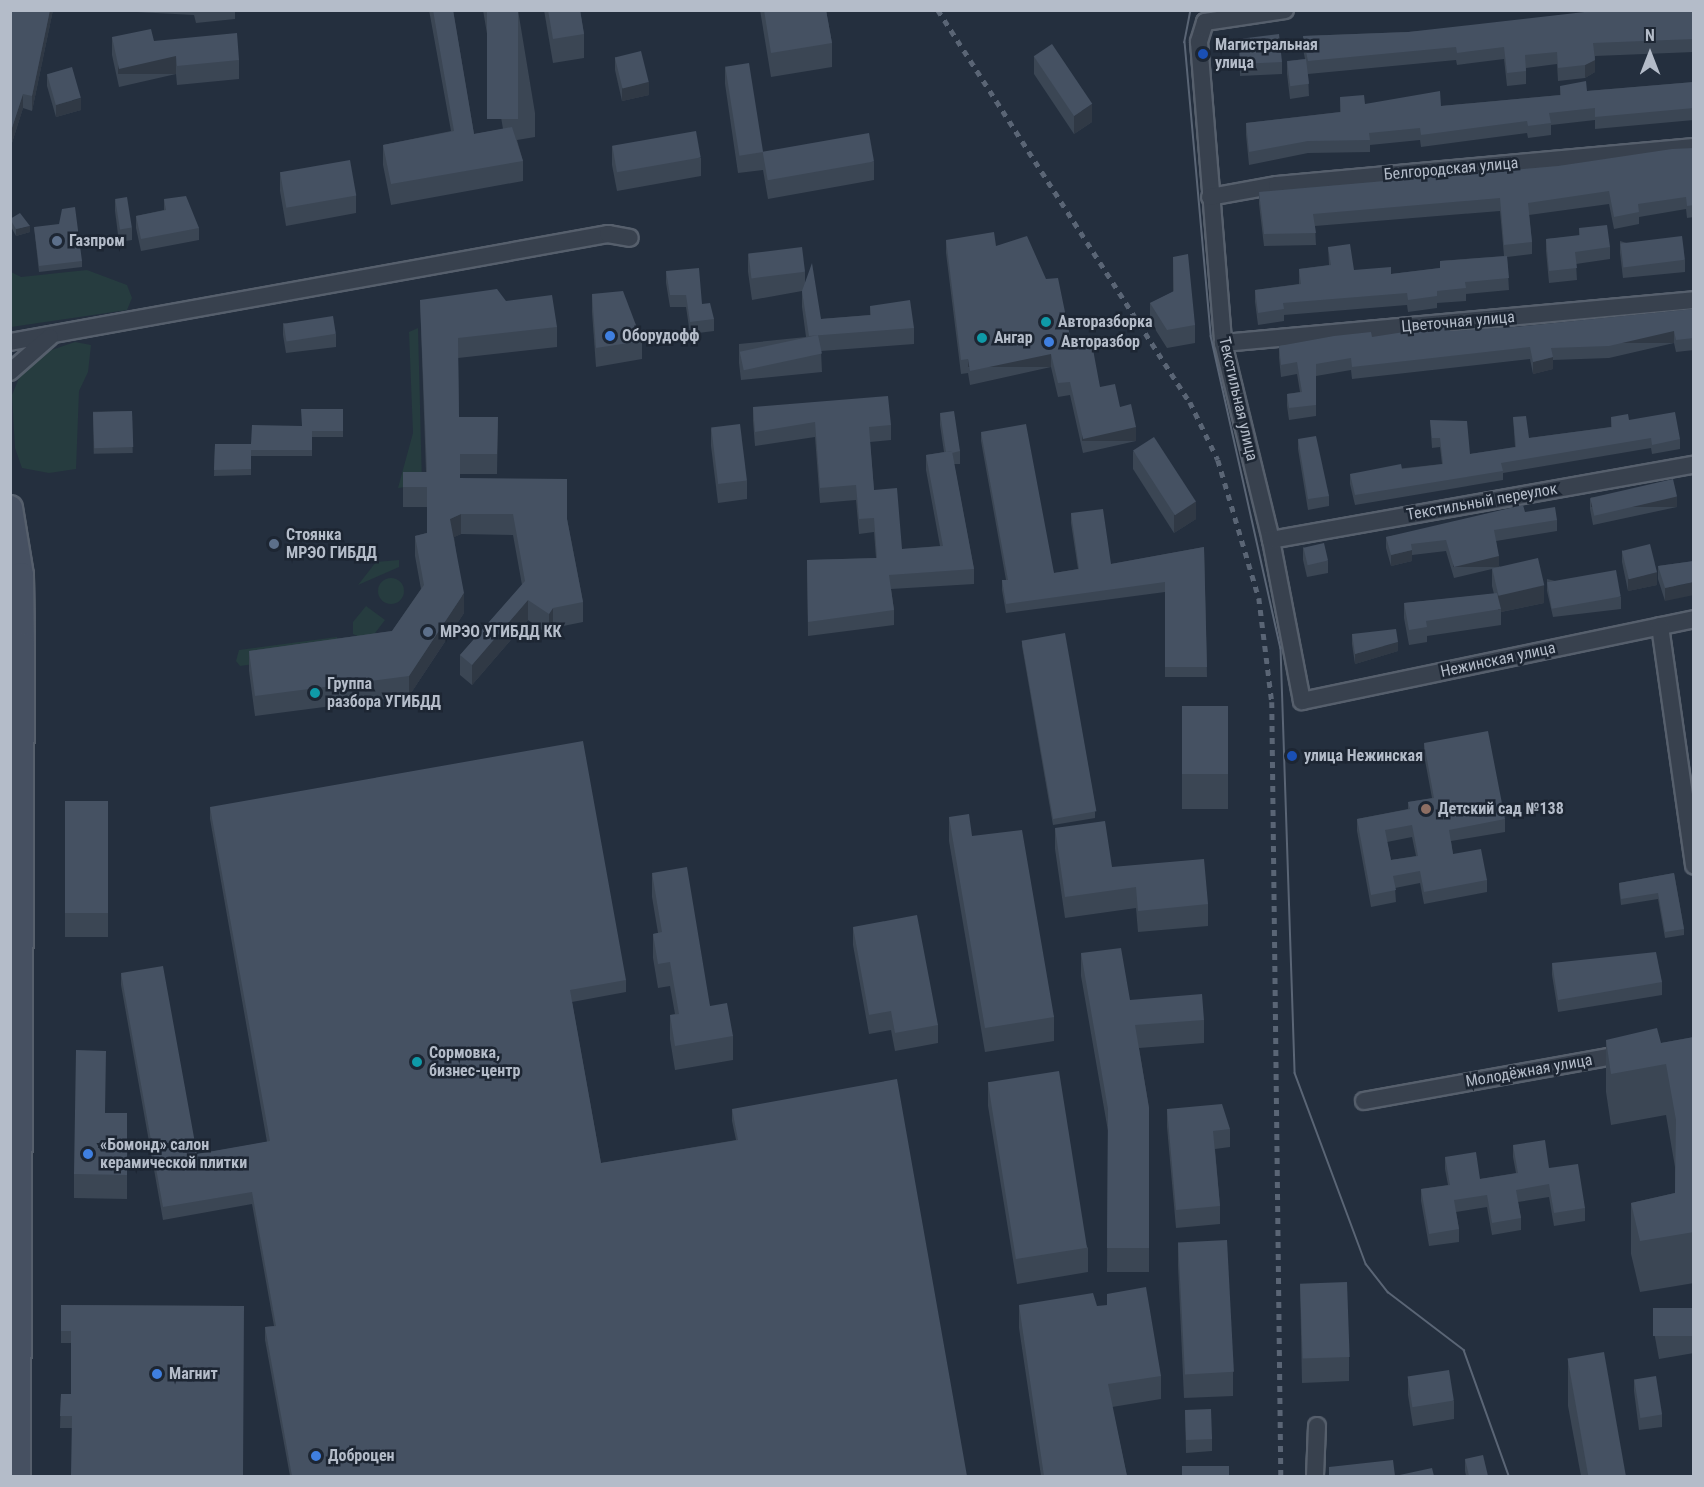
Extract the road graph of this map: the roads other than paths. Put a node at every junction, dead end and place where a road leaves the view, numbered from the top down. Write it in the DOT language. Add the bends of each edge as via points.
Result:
graph roads {
  1 [pos="1285,10"];
  2 [pos="1694,147"];
  3 [pos="1210,197"];
  4 [pos="630,238"];
  5 [pos="1694,300"];
  6 [pos="58,331"];
  7 [pos="10,332"];
  8 [pos="10,342"];
  9 [pos="1223,343"];
  10 [pos="10,372"];
  11 [pos="1694,465"];
  12 [pos="10,508"];
  13 [pos="1271,540"];
  14 [pos="1694,619"];
  15 [pos="1660,626"];
  16 [pos="1302,701"];
  17 [pos="1694,866"];
  18 [pos="1640,1051"];
  19 [pos="1364,1101"];
  20 [pos="15,1135"];
  21 [pos="1317,1426"];
  22 [pos="18,1476"];
  23 [pos="1315,1476"];
  1 -- 3 [label="street, Текстильная улица" via="1205,22 1199,42"];
  2 -- 3 [label="street, Белгородская улица" via="1277,185"];
  3 -- 9 [label="street, Текстильная улица"];
  4 -- 6 [label="street" via="608,234"];
  5 -- 9 [label="street, Цветочная улица"];
  6 -- 7 [label="street"];
  6 -- 8 [label="street"];
  6 -- 10 [label="street"];
  9 -- 13 [label="street, Текстильная улица"];
  11 -- 13 [label="street, Текстильный переулок"];
  12 -- 20 [label="main road" via="22,633"];
  13 -- 16 [label="street, Текстильная улица"];
  14 -- 15 [label="street, Нежинская улица"];
  15 -- 16 [label="street, Нежинская улица"];
  15 -- 17 [label="street"];
  18 -- 19 [label="street, Молодёжная улица"];
  20 -- 22 [label="main road"];
  21 -- 23 [label="street"];
}
